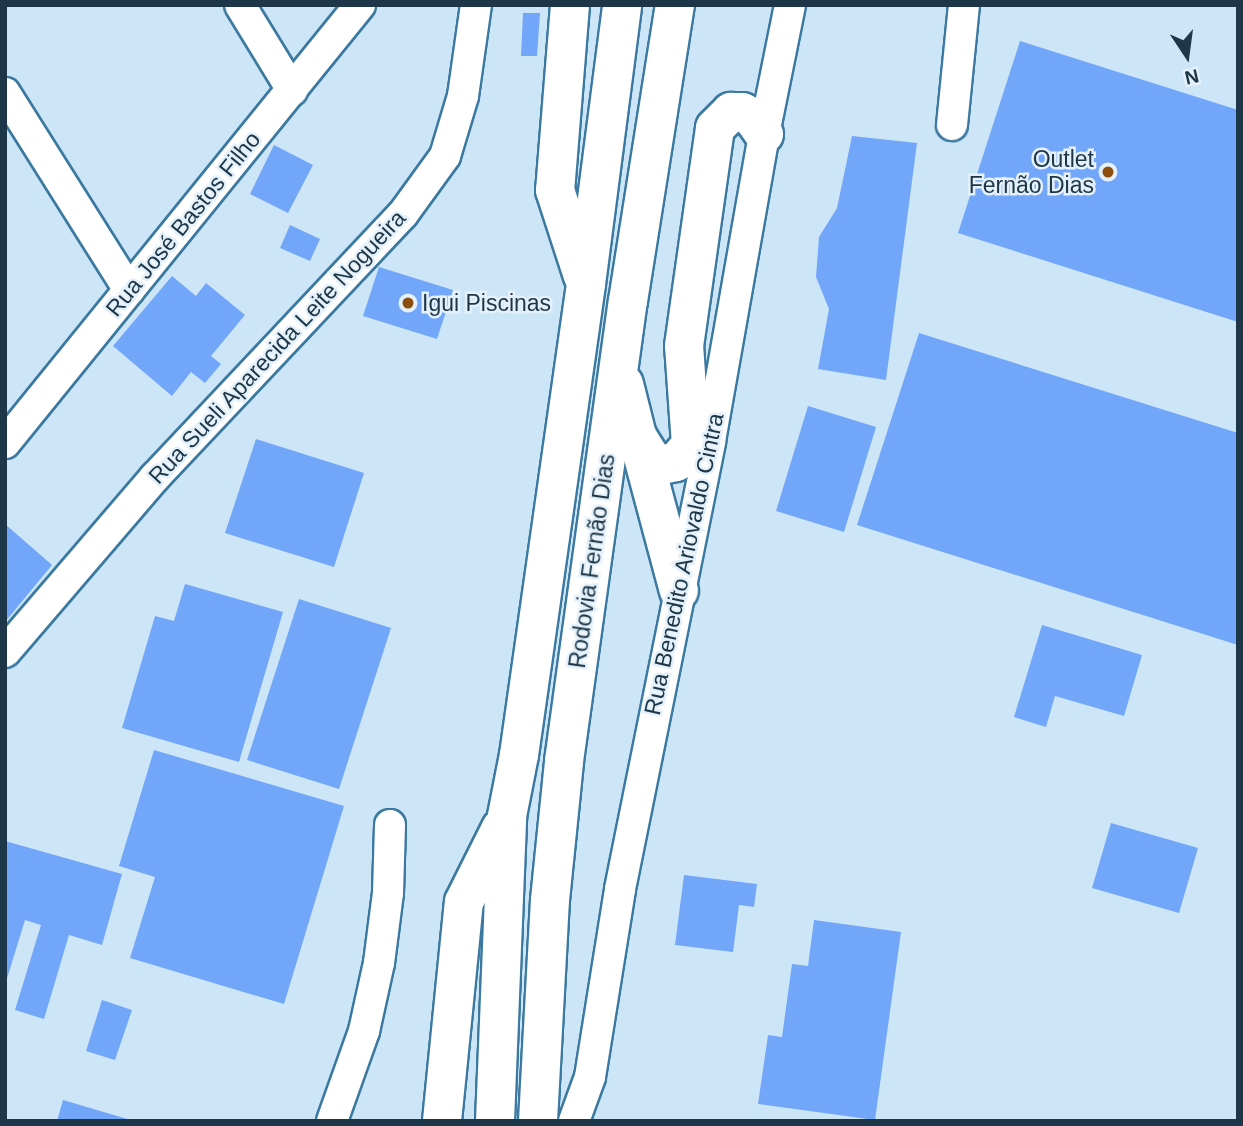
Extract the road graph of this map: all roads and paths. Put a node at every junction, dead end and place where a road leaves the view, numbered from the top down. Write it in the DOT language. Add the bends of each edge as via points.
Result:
graph roads {
  1 [pos="240,5"];
  2 [pos="360,5"];
  3 [pos="476,5"];
  4 [pos="570,5"];
  5 [pos="622,5"];
  6 [pos="675,5"];
  7 [pos="790,5"];
  8 [pos="964,5"];
  9 [pos="292,90"];
  10 [pos="5,93"];
  11 [pos="952,125"];
  12 [pos="764,134"];
  13 [pos="586,284"];
  14 [pos="129,290"];
  15 [pos="619,365"];
  16 [pos="638,436"];
  17 [pos="5,443"];
  18 [pos="679,591"];
  19 [pos="5,652"];
  20 [pos="507,816"];
  21 [pos="390,825"];
  22 [pos="332,1121"];
  23 [pos="442,1121"];
  24 [pos="495,1121"];
  25 [pos="537,1121"];
  26 [pos="574,1121"];
  1 -- 9 [label="street"];
  2 -- 9 [label="street, Rua José Bastos Filho"];
  3 -- 19 [label="street, Rua Sueli Aparecida Leite Nogueira" via="463,96 445,156 403,214 155,477"];
  4 -- 13 [label="highway" via="555,190"];
  5 -- 13 [label="highway, Rodovia Fernão Dias"];
  6 -- 15 [label="highway, Rodovia Fernão Dias"];
  7 -- 12 [label="street, Rua Benedito Ariovaldo Cintra"];
  8 -- 11 [label="street"];
  9 -- 14 [label="street, Rua José Bastos Filho"];
  10 -- 14 [label="street"];
  12 -- 16 [label="highway" via="742,111 731,112 715,128 684,346 691,445 676,462 662,465 651,458"];
  12 -- 18 [label="street, Rua Benedito Ariovaldo Cintra"];
  13 -- 20 [label="highway, Rodovia Fernão Dias"];
  14 -- 17 [label="street, Rua José Bastos Filho"];
  15 -- 16 [label="highway"];
  15 -- 25 [label="highway, Rodovia Fernão Dias" via="564,761"];
  16 -- 18 [label="highway"];
  18 -- 26 [label="street, Rua Benedito Ariovaldo Cintra" via="620,889 590,1077"];
  20 -- 23 [label="highway" via="464,902"];
  20 -- 24 [label="highway, Rodovia Fernão Dias"];
  21 -- 22 [label="street" via="379,963 364,1031"];
}
